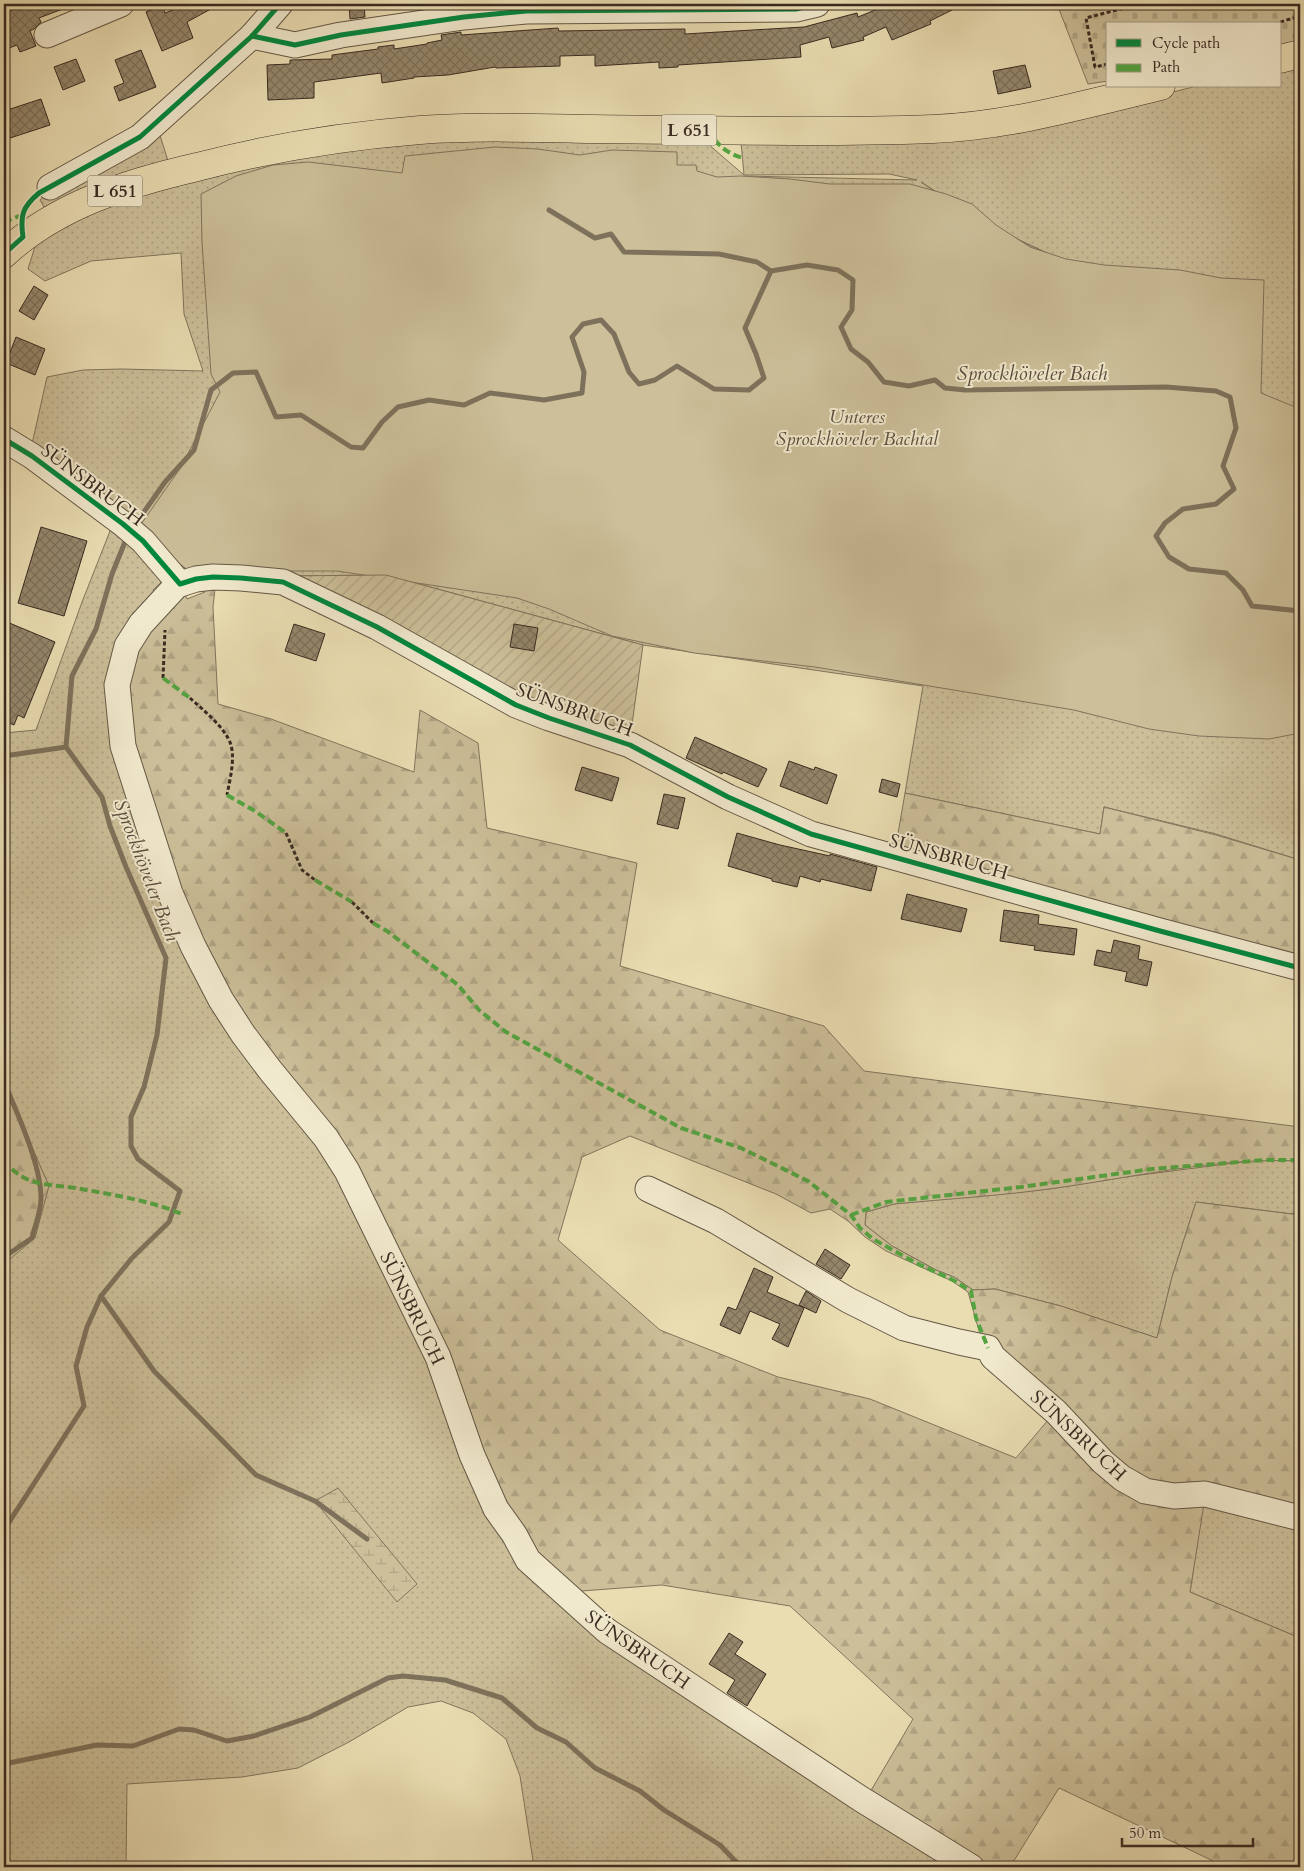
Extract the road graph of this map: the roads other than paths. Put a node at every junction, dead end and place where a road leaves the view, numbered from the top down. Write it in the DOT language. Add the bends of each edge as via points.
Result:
graph roads {
  1 [pos="121,4"];
  2 [pos="280,4"];
  3 [pos="817,4"];
  4 [pos="47,35"];
  5 [pos="252,36"];
  6 [pos="1300,54"];
  7 [pos="1282,58"];
  8 [pos="1152,88"];
  9 [pos="50,187"];
  10 [pos="4,254"];
  11 [pos="4,439"];
  12 [pos="178,585"];
  13 [pos="1300,968"];
  14 [pos="648,1189"];
  15 [pos="1300,1518"];
  16 [pos="971,1867"];
  1 -- 4 [label="street"];
  2 -- 5 [label="street"];
  3 -- 5 [label="street" via="796,9 526,12 464,17 294,44"];
  5 -- 9 [label="street" via="140,137"];
  6 -- 7 [label="main road"];
  8 -- 10 [label="main road, L 651" via="995,122 935,129 489,128 422,130 286,146 161,175 105,194 43,224"];
  11 -- 12 [label="street, SÜNSBRUCH" via="124,524 143,541"];
  12 -- 13 [label="street, SÜNSBRUCH" via="213,577 283,582 377,627 516,705 630,745 728,797 811,834"];
  12 -- 16 [label="street, SÜNSBRUCH" via="141,624 127,646 117,685 123,746 170,893 221,1000 270,1070 326,1138 347,1171 438,1357 472,1455 496,1509 528,1560 606,1632 852,1794"];
  14 -- 15 [label="street, SÜNSBRUCH" via="716,1221 848,1300 904,1328 988,1348 993,1357 1056,1412 1104,1462 1122,1478 1146,1491 1174,1496 1205,1494"];
}
